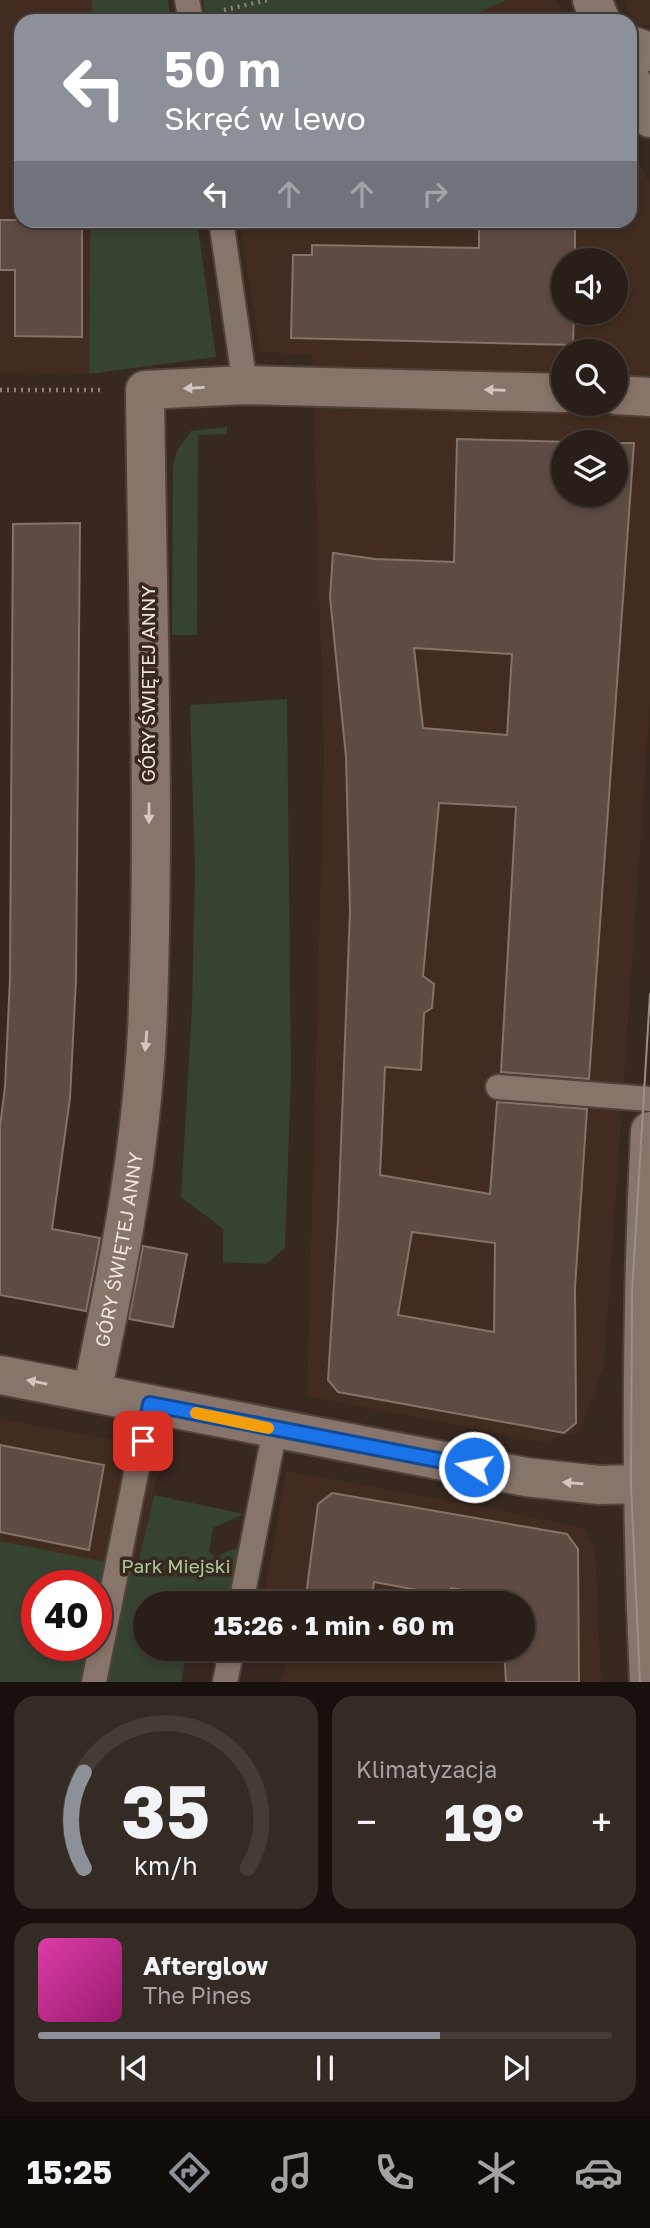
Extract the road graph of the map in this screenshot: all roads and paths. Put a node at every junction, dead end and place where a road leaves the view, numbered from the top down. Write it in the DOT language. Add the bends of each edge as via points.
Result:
graph roads {
  1 [pos="268,0"];
  2 [pos="189,13"];
  3 [pos="637,92"];
  4 [pos="650,118"];
  5 [pos="221,228"];
  6 [pos="245,385"];
  7 [pos="0,390"];
  8 [pos="114,390"];
  9 [pos="551,393"];
  10 [pos="628,396"];
  11 [pos="650,397"];
  12 [pos="498,1087"];
  13 [pos="650,1099"];
  14 [pos="650,1131"];
  15 [pos="0,1375"];
  16 [pos="92,1392"];
  17 [pos="150,1404"];
  18 [pos="275,1429"];
  19 [pos="641,1484"];
  20 [pos="243,1591"];
  21 [pos="229,1661"];
  22 [pos="94,1682"];
  23 [pos="225,1682"];
  24 [pos="649,1682"];
  1 -- 2 [label="path"];
  3 -- 4 [label="street"];
  5 -- 6 [label="lane"];
  9 -- 6 [label="street, GÓRY ŚWIĘTEJ ANNY, one-way"];
  6 -- 16 [label="street, GÓRY ŚWIĘTEJ ANNY, one-way" via="145,390 147,1033 121,1242"];
  7 -- 8 [label="path"];
  10 -- 11 [label="street"];
  12 -- 13 [label="lane"];
  14 -- 19 [label="street" via="642,1293"];
  16 -- 15 [label="street, one-way"];
  16 -- 17 [label="street"];
  17 -- 18 [label="street"];
  17 -- 22 [label="lane"];
  19 -- 18 [label="street, one-way" via="553,1481"];
  18 -- 20 [label="lane"];
  19 -- 24 [label="street"];
  21 -- 23 [label="lane"];
}
